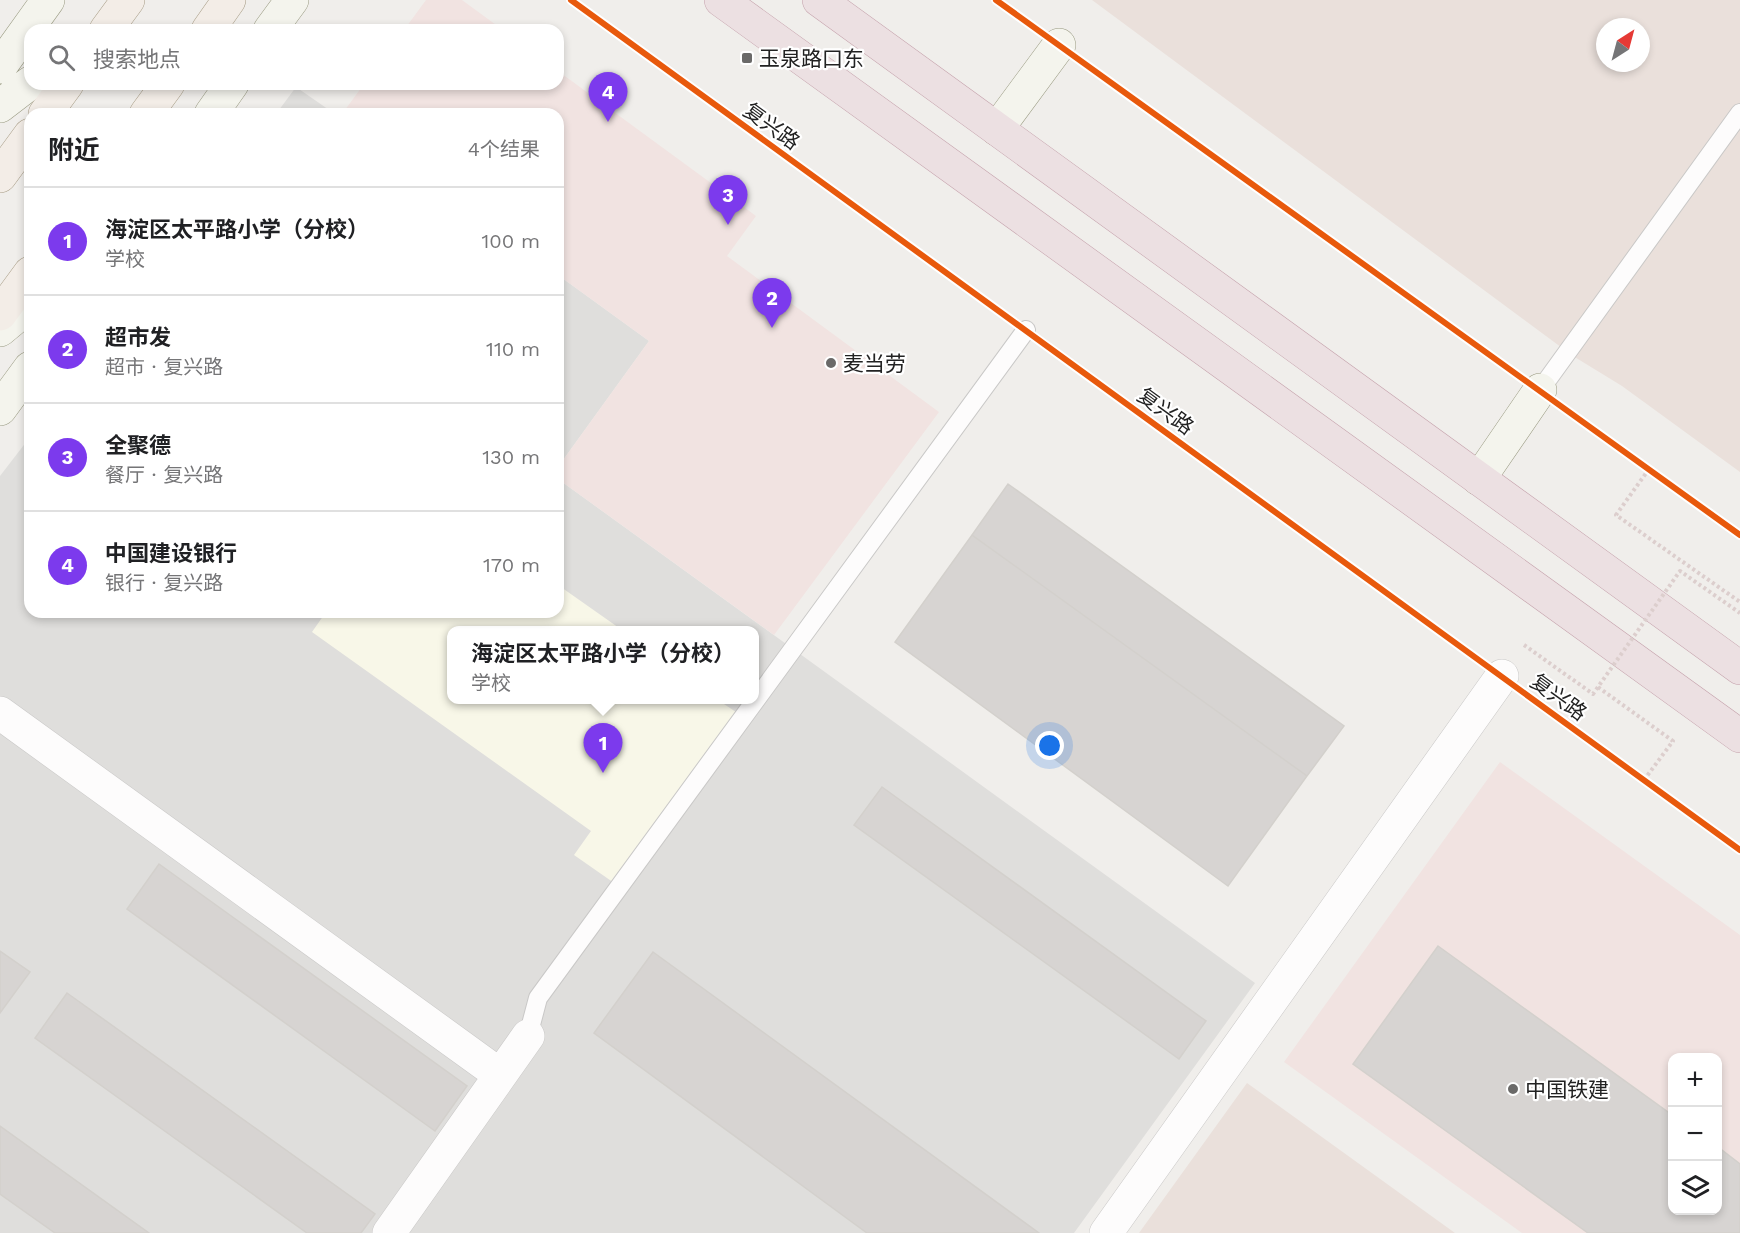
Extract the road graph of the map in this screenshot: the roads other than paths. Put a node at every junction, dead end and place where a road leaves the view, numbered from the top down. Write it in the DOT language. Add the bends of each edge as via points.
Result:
graph roads {
  1 [pos="48,0"];
  2 [pos="229,0"];
  3 [pos="291,0"];
  4 [pos="721,0"];
  5 [pos="819,0"];
  6 [pos="31,24"];
  7 [pos="212,24"];
  8 [pos="274,24"];
  9 [pos="24,34"];
  10 [pos="1059,45"];
  11 [pos="0,68"];
  12 [pos="24,88"];
  13 [pos="63,90"];
  14 [pos="164,90"];
  15 [pos="228,90"];
  16 [pos="0,106"];
  17 [pos="49,108"];
  18 [pos="150,108"];
  19 [pos="215,108"];
  20 [pos="1740,113"];
  21 [pos="997,129"];
  22 [pos="24,143"];
  23 [pos="0,176"];
  24 [pos="24,281"];
  25 [pos="24,310"];
  26 [pos="0,315"];
  27 [pos="0,330"];
  28 [pos="1026,330"];
  29 [pos="24,376"];
  30 [pos="1540,390"];
  31 [pos="0,409"];
  32 [pos="1479,478"];
  33 [pos="1740,668"];
  34 [pos="1502,676"];
  35 [pos="759,695"];
  36 [pos="753,704"];
  37 [pos="0,713"];
  38 [pos="1740,736"];
  39 [pos="528,1035"];
  40 [pos="500,1075"];
  41 [pos="389,1233"];
  42 [pos="1106,1233"];
  1 -- 6 [label="street"];
  2 -- 7 [label="main road"];
  3 -- 8 [label="street"];
  4 -- 38 [label="highway"];
  5 -- 21 [label="highway"];
  9 -- 11 [label="street"];
  10 -- 21 [label="street"];
  12 -- 16 [label="street"];
  13 -- 17 [label="main road"];
  14 -- 18 [label="main road"];
  15 -- 19 [label="street"];
  20 -- 30 [label="lane"];
  21 -- 32 [label="highway"];
  22 -- 23 [label="main road"];
  24 -- 26 [label="main road"];
  25 -- 27 [label="street"];
  28 -- 35 [label="lane"];
  29 -- 31 [label="street"];
  30 -- 32 [label="street"];
  32 -- 33 [label="highway"];
  34 -- 42 [label="street"];
  36 -- 39 [label="lane" via="538,998"];
  37 -- 40 [label="street"];
  39 -- 40 [label="street"];
  40 -- 41 [label="street"];
}
